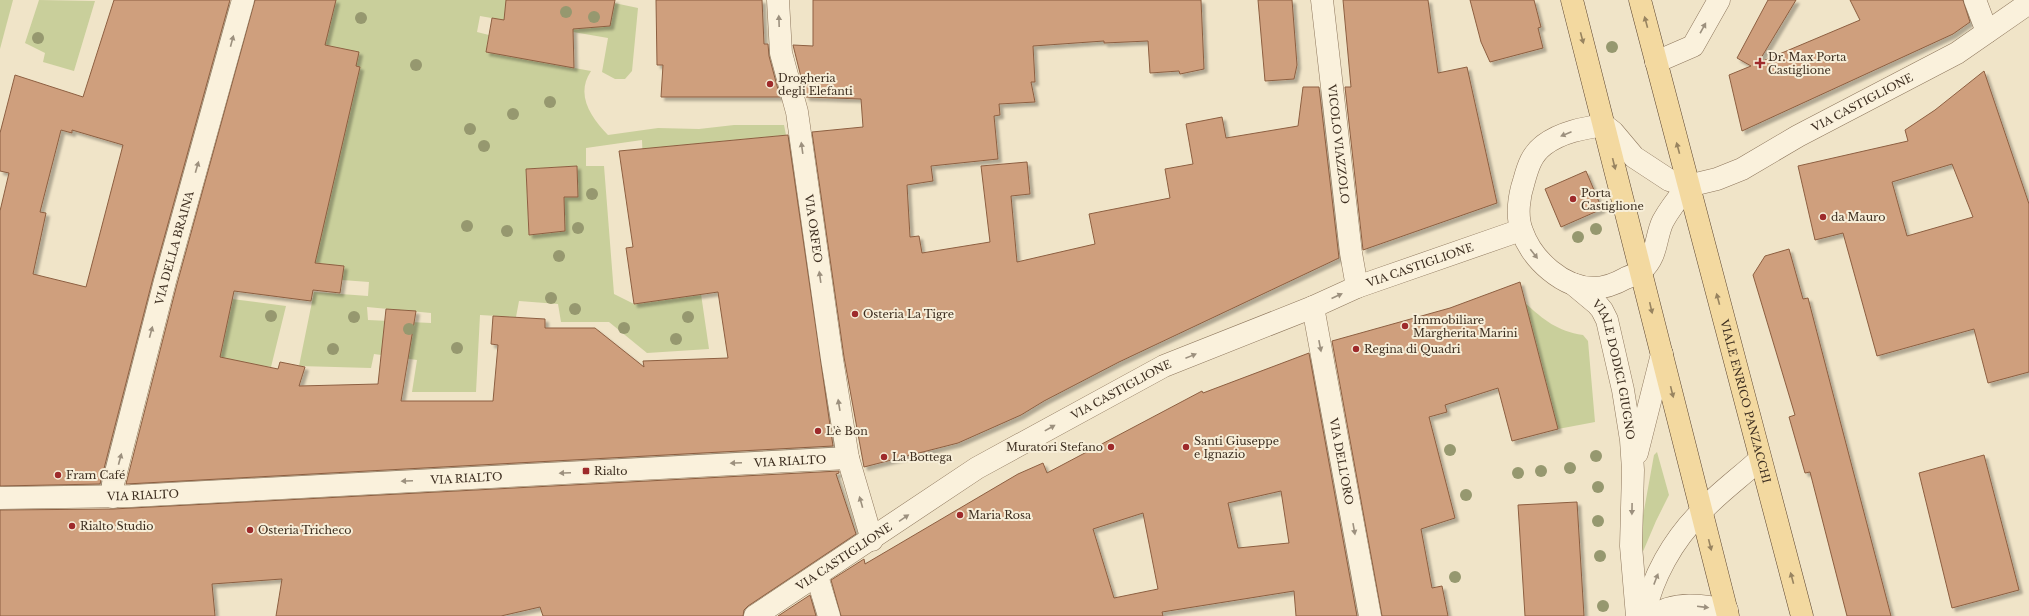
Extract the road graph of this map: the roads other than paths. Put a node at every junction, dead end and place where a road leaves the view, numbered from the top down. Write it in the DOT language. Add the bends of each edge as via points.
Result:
graph roads {
  1 [pos="243,0"];
  2 [pos="778,0"];
  3 [pos="1322,0"];
  4 [pos="1572,0"];
  5 [pos="1640,0"];
  6 [pos="1974,0"];
  7 [pos="1717,1"];
  8 [pos="2029,3"];
  9 [pos="1987,32"];
  10 [pos="1656,62"];
  11 [pos="1604,125"];
  12 [pos="1688,186"];
  13 [pos="1521,230"];
  14 [pos="1642,270"];
  15 [pos="1572,283"];
  16 [pos="1357,287"];
  17 [pos="1313,307"];
  18 [pos="1662,354"];
  19 [pos="848,458"];
  20 [pos="1760,458"];
  21 [pos="1633,470"];
  22 [pos="113,497"];
  23 [pos="0,498"];
  24 [pos="1701,511"];
  25 [pos="872,540"];
  26 [pos="817,576"];
  27 [pos="1728,613"];
  28 [pos="755,616"];
  29 [pos="829,616"];
  30 [pos="1370,616"];
  31 [pos="1637,616"];
  32 [pos="1644,616"];
  33 [pos="1653,616"];
  34 [pos="1802,616"];
  22 -- 1 [label="street, VIA DELLA BRAINA, one-way" via="113,484 165,281"];
  19 -- 2 [label="street, VIA ORFEO, one-way" via="797,112 781,53"];
  3 -- 16 [label="street, VICOLO VIAZZOLO"];
  4 -- 11 [label="main road, one-way"];
  10 -- 5 [label="main road, VIALE ENRICO PANZACCHI, one-way"];
  6 -- 9 [label="street"];
  10 -- 7 [label="street, one-way" via="1693,46"];
  8 -- 9 [label="street, VIA CASTIGLIONE"];
  9 -- 12 [label="street, VIA CASTIGLIONE" via="1957,53 1742,168 1717,179"];
  12 -- 10 [label="main road, VIALE ENRICO PANZACCHI, one-way"];
  11 -- 12 [label="street" via="1614,132 1634,157 1670,180"];
  11 -- 13 [label="street, one-way" via="1578,129 1563,135 1545,144 1533,155 1521,192"];
  11 -- 14 [label="main road, one-way"];
  12 -- 14 [label="street" via="1676,199 1663,221 1651,260"];
  20 -- 12 [label="main road, VIALE ENRICO PANZACCHI, one-way"];
  13 -- 15 [label="street, VIALE DODICI GIUGNO, one-way" via="1540,261"];
  13 -- 16 [label="street, VIA CASTIGLIONE"];
  14 -- 15 [label="street" via="1620,281 1595,288"];
  14 -- 18 [label="main road, one-way"];
  15 -- 21 [label="street, VIALE DODICI GIUGNO" via="1597,304 1607,320 1626,409"];
  17 -- 16 [label="street, VIA CASTIGLIONE, one-way"];
  25 -- 17 [label="street, VIA CASTIGLIONE, one-way" via="977,468 1164,366"];
  17 -- 30 [label="street, VIA DELL'ORO, one-way"];
  18 -- 21 [label="street, VIALE DODICI GIUGNO"];
  18 -- 24 [label="main road, one-way"];
  19 -- 22 [label="street, VIA RIALTO, one-way"];
  25 -- 19 [label="street, one-way"];
  20 -- 24 [label="street"];
  34 -- 20 [label="main road, VIALE ENRICO PANZACCHI, one-way"];
  21 -- 31 [label="street, VIALE DODICI GIUGNO, one-way" via="1631,546"];
  22 -- 23 [label="street, VIA RIALTO"];
  24 -- 27 [label="main road, one-way"];
  32 -- 24 [label="street, one-way" via="1664,561"];
  25 -- 26 [label="street, VIA CASTIGLIONE"];
  26 -- 28 [label="street, VIA CASTIGLIONE"];
  26 -- 29 [label="street"];
  33 -- 27 [label="street, one-way" via="1659,612 1692,605"];
}
